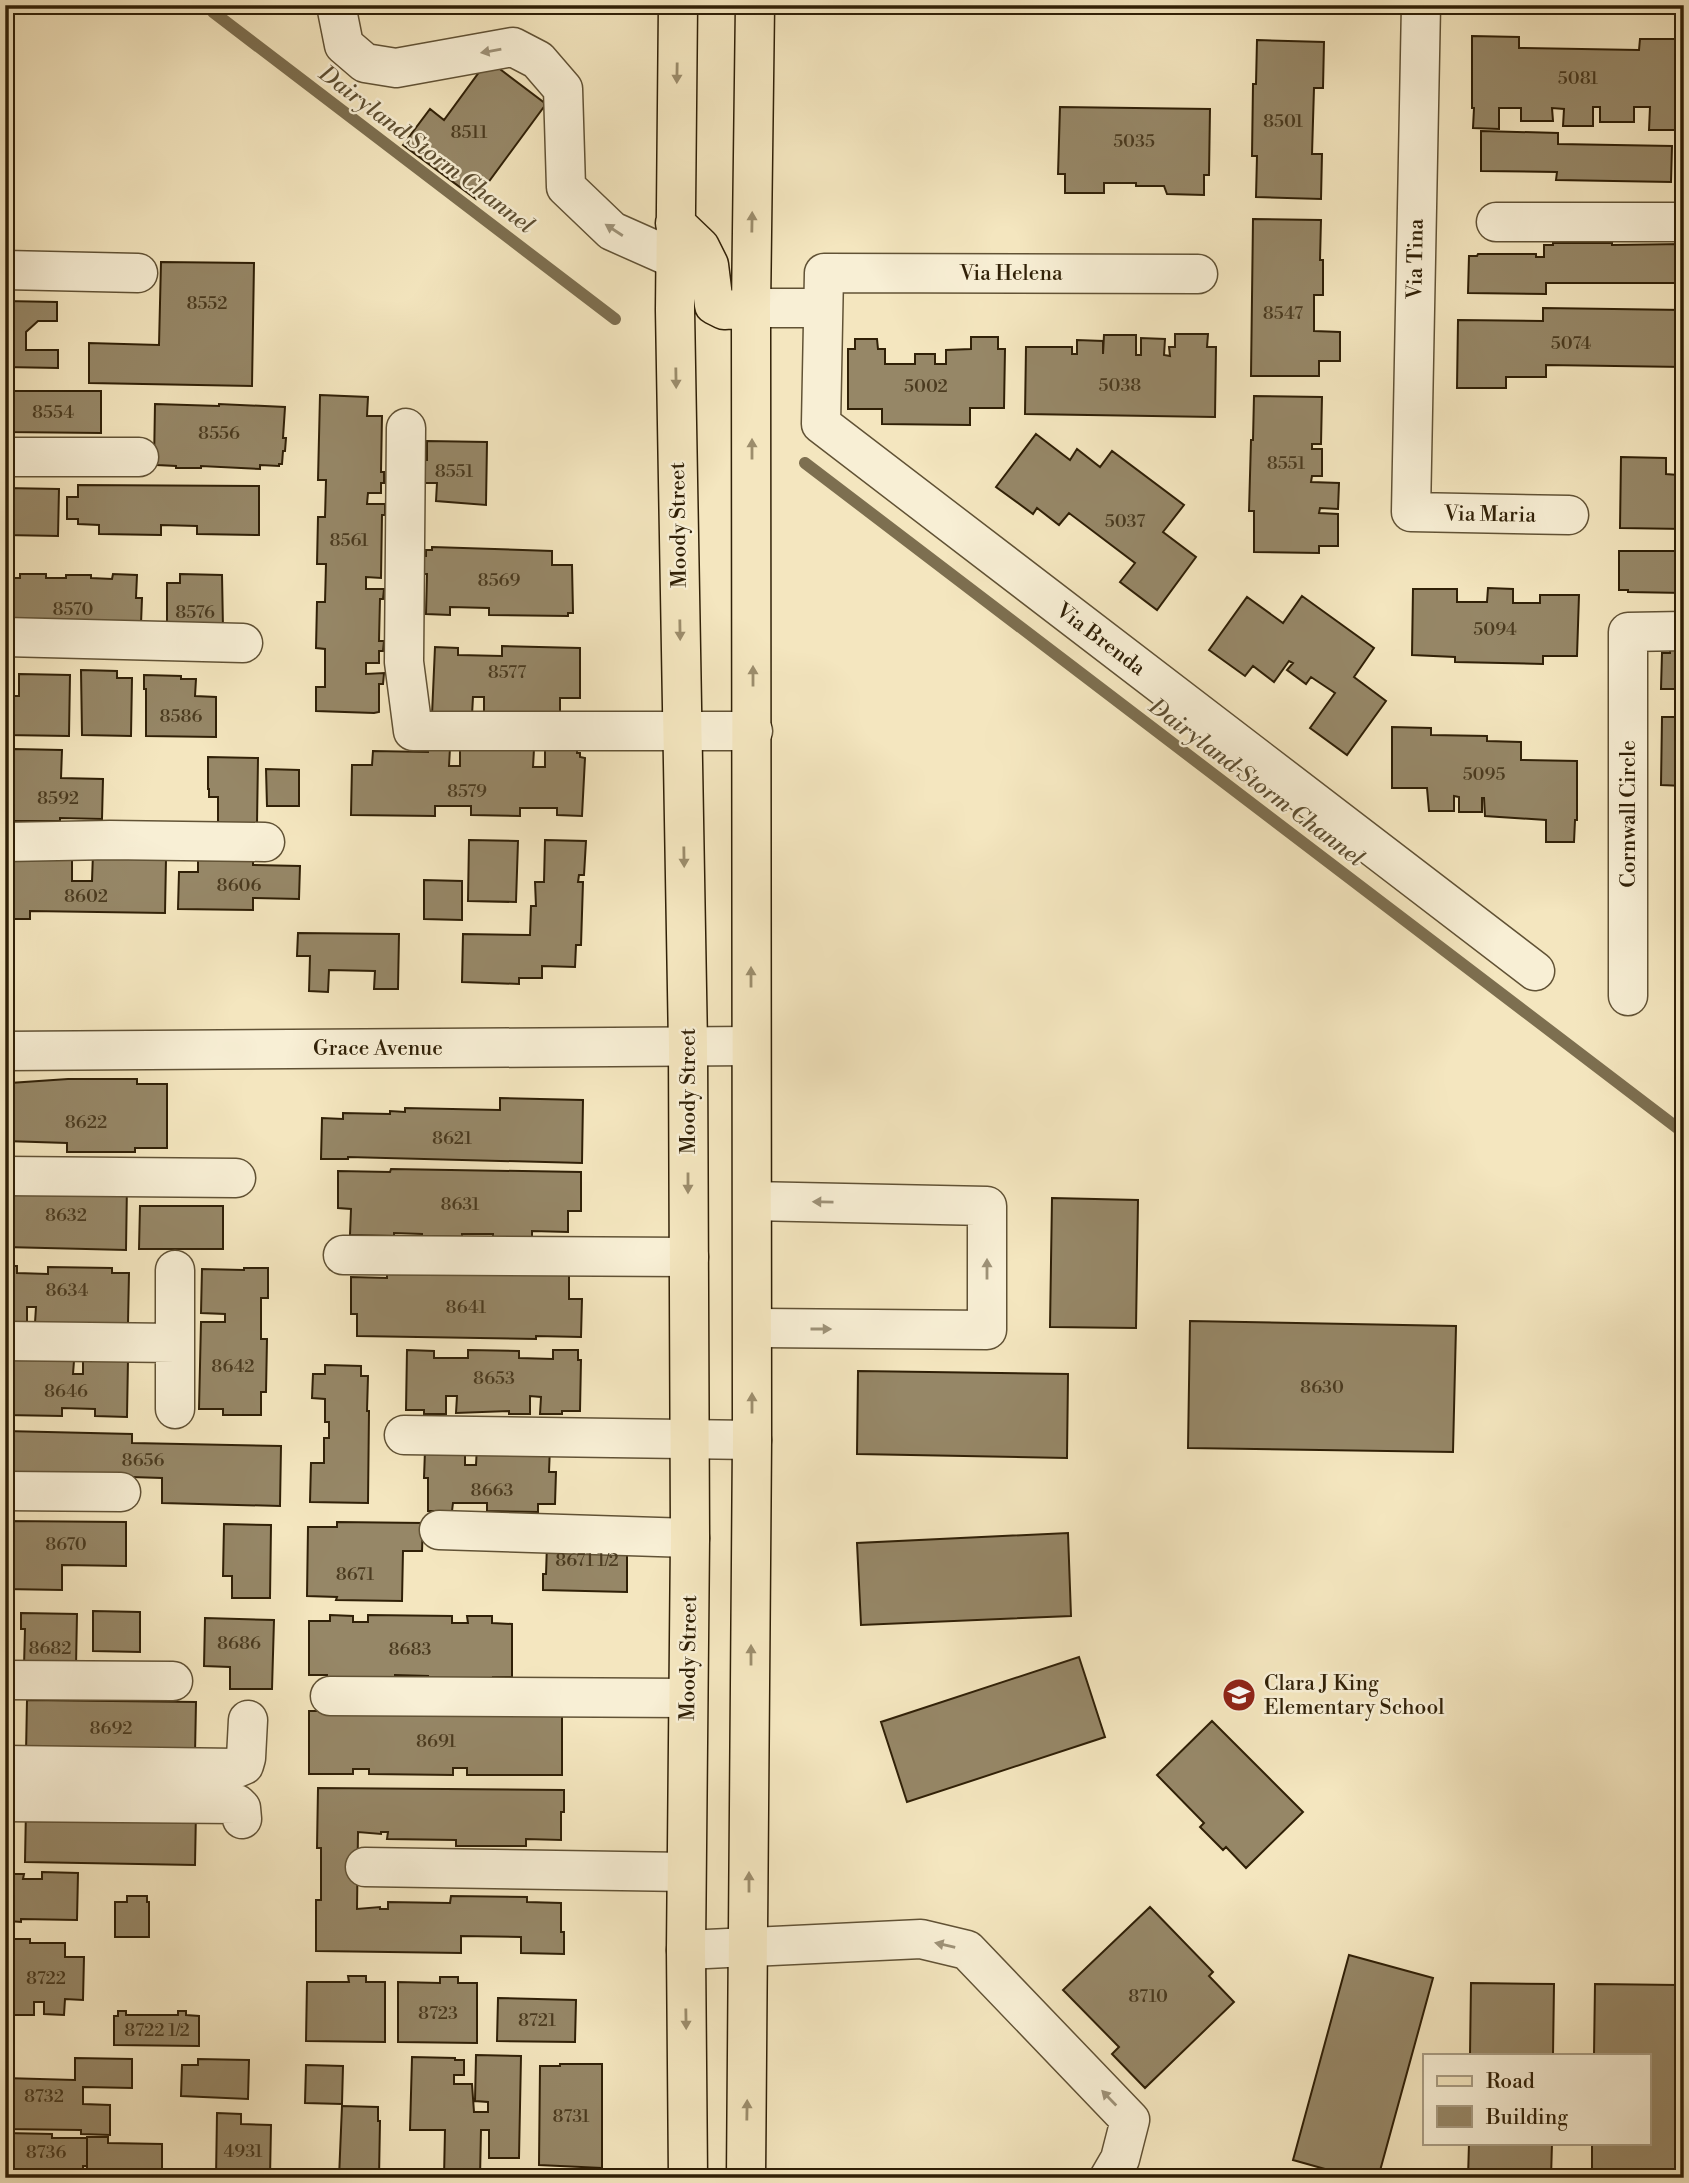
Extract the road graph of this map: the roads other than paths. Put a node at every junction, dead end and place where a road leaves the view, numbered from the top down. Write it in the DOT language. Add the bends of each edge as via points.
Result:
graph roads {
  1 [pos="336,5"];
  2 [pos="678,5"];
  3 [pos="755,5"];
  4 [pos="1421,5"];
  5 [pos="1496,222"];
  6 [pos="1684,222"];
  7 [pos="675,241"];
  8 [pos="5,270"];
  9 [pos="138,273"];
  10 [pos="1198,274"];
  11 [pos="824,291"];
  12 [pos="751,309"];
  13 [pos="406,428"];
  14 [pos="5,457"];
  15 [pos="139,457"];
  16 [pos="1411,512"];
  17 [pos="1569,515"];
  18 [pos="1684,631"];
  19 [pos="5,637"];
  20 [pos="243,643"];
  21 [pos="753,731"];
  22 [pos="682,732"];
  23 [pos="5,842"];
  24 [pos="265,842"];
  25 [pos="1535,971"];
  26 [pos="1628,996"];
  27 [pos="688,1046"];
  28 [pos="751,1046"];
  29 [pos="5,1051"];
  30 [pos="5,1176"];
  31 [pos="236,1178"];
  32 [pos="753,1201"];
  33 [pos="343,1255"];
  34 [pos="689,1258"];
  35 [pos="175,1270"];
  36 [pos="753,1328"];
  37 [pos="5,1341"];
  38 [pos="175,1343"];
  39 [pos="175,1409"];
  40 [pos="404,1435"];
  41 [pos="690,1439"];
  42 [pos="752,1440"];
  43 [pos="5,1491"];
  44 [pos="121,1492"];
  45 [pos="439,1530"];
  46 [pos="690,1538"];
  47 [pos="5,1680"];
  48 [pos="173,1681"];
  49 [pos="330,1696"];
  50 [pos="688,1698"];
  51 [pos="248,1720"];
  52 [pos="5,1765"];
  53 [pos="5,1802"];
  54 [pos="242,1819"];
  55 [pos="366,1867"];
  56 [pos="686,1872"];
  57 [pos="748,1948"];
  58 [pos="685,1951"];
  59 [pos="688,2178"];
  60 [pos="746,2178"];
  61 [pos="1109,2178"];
  7 -- 1 [label="street, one-way" via="612,231 566,187 564,89 538,60 513,47 396,68 365,63 344,45"];
  2 -- 7 [label="main road, Moody Street, one-way"];
  12 -- 3 [label="main road, one-way"];
  4 -- 16 [label="street, Via Tina"];
  5 -- 6 [label="street"];
  7 -- 12 [label="main road" via="700,247 709,265 714,305 724,310"];
  7 -- 22 [label="main road, Moody Street, one-way"];
  8 -- 9 [label="street"];
  10 -- 11 [label="street, Via Helena"];
  11 -- 12 [label="street, Via Helena"];
  11 -- 25 [label="street, Via Brenda" via="821,424"];
  21 -- 12 [label="main road, one-way"];
  13 -- 22 [label="street" via="404,662 413,731"];
  14 -- 15 [label="street"];
  16 -- 17 [label="street, Via Maria"];
  18 -- 26 [label="street, Cornwall Circle" via="1628,632"];
  19 -- 20 [label="street"];
  21 -- 22 [label="street"];
  28 -- 21 [label="main road, one-way"];
  22 -- 27 [label="main road, Moody Street, one-way"];
  23 -- 24 [label="street"];
  27 -- 28 [label="street, Grace Avenue"];
  27 -- 29 [label="street, Grace Avenue"];
  27 -- 34 [label="main road, Moody Street, one-way"];
  28 -- 32 [label="main road"];
  30 -- 31 [label="street"];
  32 -- 36 [label="main road"];
  36 -- 32 [label="street, one-way" via="987,1330 988,1206"];
  33 -- 34 [label="street"];
  34 -- 41 [label="main road, Moody Street"];
  35 -- 38 [label="street"];
  42 -- 36 [label="main road, one-way"];
  37 -- 38 [label="street"];
  38 -- 39 [label="street"];
  40 -- 41 [label="street"];
  41 -- 42 [label="street"];
  41 -- 46 [label="main road, Moody Street"];
  57 -- 42 [label="main road, one-way"];
  43 -- 44 [label="street"];
  45 -- 46 [label="street"];
  46 -- 50 [label="main road, Moody Street"];
  47 -- 48 [label="street"];
  49 -- 50 [label="street"];
  50 -- 56 [label="main road, Moody Street"];
  51 -- 52 [label="street" via="247,1758 237,1768"];
  53 -- 54 [label="street" via="237,1804"];
  55 -- 56 [label="street"];
  56 -- 58 [label="main road, Moody Street"];
  57 -- 58 [label="street"];
  60 -- 57 [label="main road, one-way"];
  61 -- 57 [label="street, one-way" via="1130,2120 967,1950 921,1939"];
  58 -- 59 [label="main road, Moody Street, one-way"];
}
